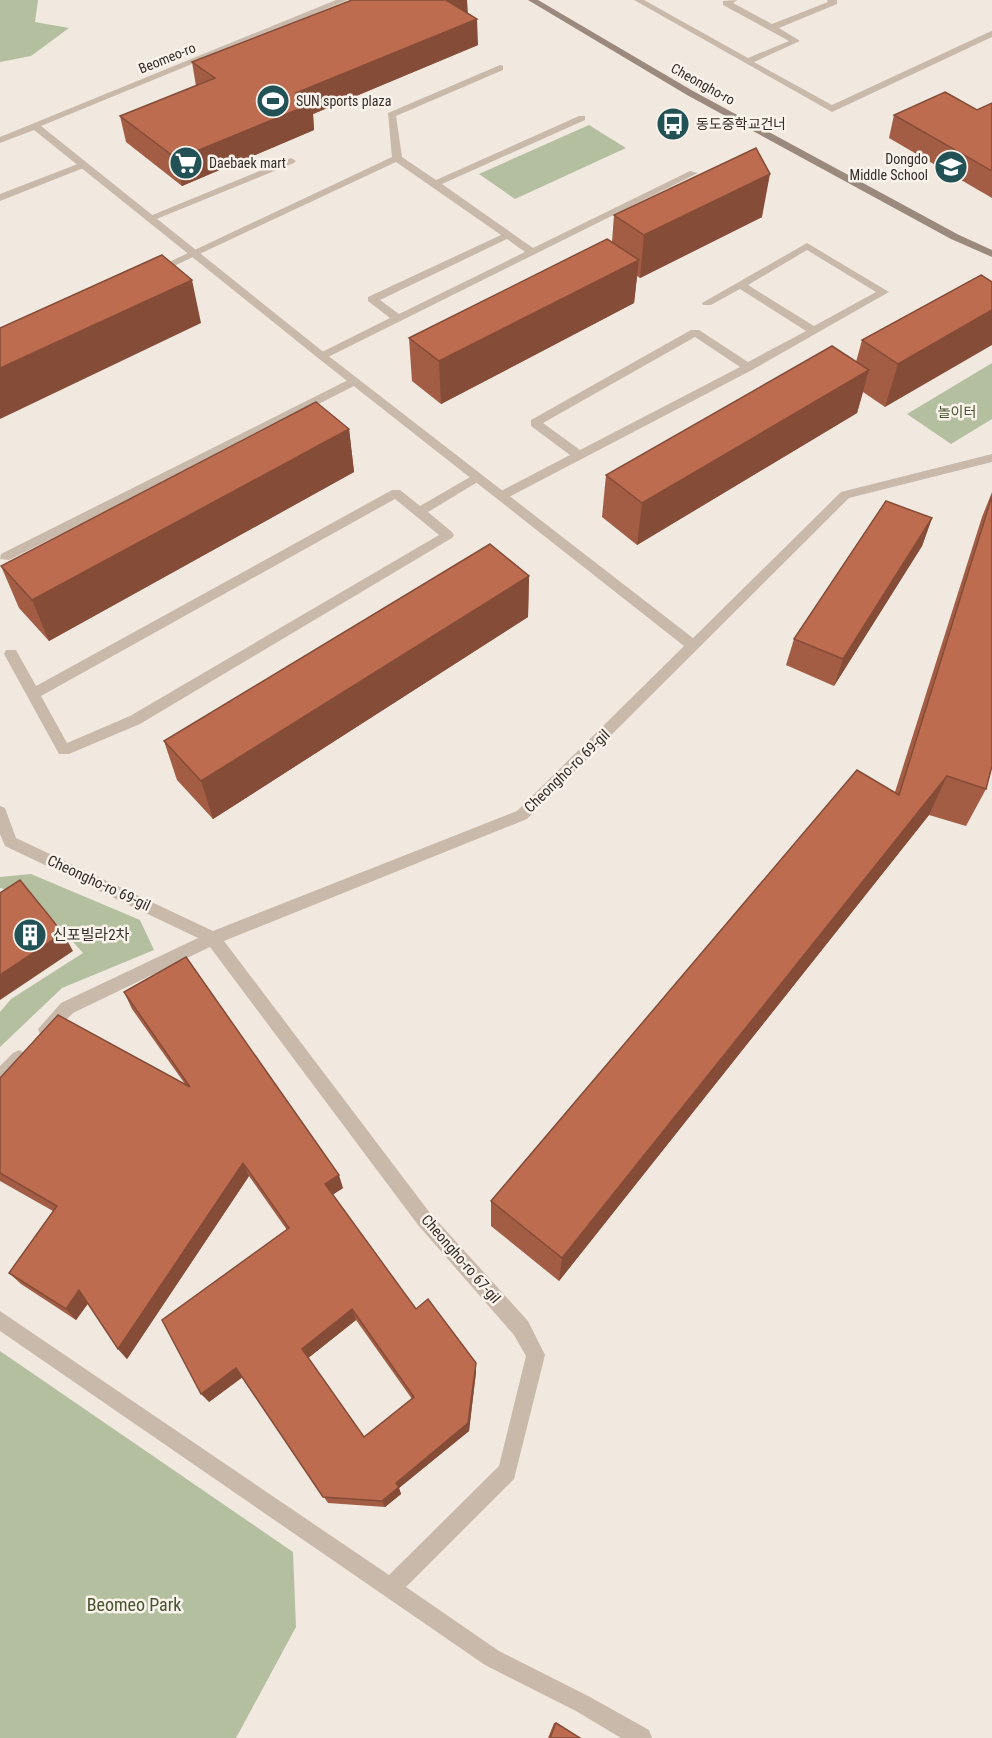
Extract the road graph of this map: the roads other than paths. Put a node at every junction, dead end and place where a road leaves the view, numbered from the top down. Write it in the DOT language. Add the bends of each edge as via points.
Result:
graph roads {
  1 [pos="344,0"];
  2 [pos="532,0"];
  3 [pos="638,0"];
  4 [pos="733,0"];
  5 [pos="831,0"];
  6 [pos="771,28"];
  7 [pos="992,34"];
  8 [pos="748,62"];
  9 [pos="500,68"];
  10 [pos="582,118"];
  11 [pos="35,126"];
  12 [pos="0,140"];
  13 [pos="397,158"];
  14 [pos="291,161"];
  15 [pos="83,165"];
  16 [pos="693,173"];
  17 [pos="435,184"];
  18 [pos="0,198"];
  19 [pos="150,218"];
  20 [pos="508,235"];
  21 [pos="532,252"];
  22 [pos="193,253"];
  23 [pos="992,254"];
  24 [pos="140,277"];
  25 [pos="740,285"];
  26 [pos="706,303"];
  27 [pos="398,318"];
  28 [pos="814,330"];
  29 [pos="322,356"];
  30 [pos="748,368"];
  31 [pos="354,381"];
  32 [pos="579,455"];
  33 [pos="992,458"];
  34 [pos="477,477"];
  35 [pos="501,496"];
  36 [pos="419,512"];
  37 [pos="5,557"];
  38 [pos="694,646"];
  39 [pos="11,654"];
  40 [pos="33,694"];
  41 [pos="0,812"];
  42 [pos="213,938"];
  43 [pos="0,1078"];
  44 [pos="0,1320"];
  45 [pos="391,1587"];
  46 [pos="641,1738"];
  1 -- 11 [label="street, Beomeo-ro"];
  2 -- 23 [label="main road, Cheongho-ro" via="690,93"];
  3 -- 8 [label="street"];
  4 -- 6 [label="street" via="726,3"];
  5 -- 6 [label="street" via="834,2"];
  6 -- 8 [label="street" via="796,41"];
  7 -- 8 [label="street" via="832,109"];
  9 -- 13 [label="street" via="391,115"];
  10 -- 17 [label="street"];
  11 -- 12 [label="street, Beomeo-ro"];
  11 -- 15 [label="street"];
  13 -- 17 [label="street"];
  13 -- 22 [label="street"];
  14 -- 19 [label="street"];
  15 -- 18 [label="street"];
  15 -- 19 [label="street"];
  16 -- 21 [label="street"];
  17 -- 20 [label="street"];
  19 -- 22 [label="street"];
  20 -- 21 [label="street"];
  20 -- 27 [label="street" via="372,298"];
  21 -- 27 [label="street"];
  22 -- 24 [label="street"];
  22 -- 29 [label="street"];
  25 -- 26 [label="street"];
  25 -- 28 [label="street"];
  25 -- 28 [label="street" via="807,246 884,292"];
  27 -- 29 [label="street"];
  28 -- 30 [label="street"];
  29 -- 31 [label="street"];
  30 -- 32 [label="street"];
  30 -- 32 [label="street" via="695,332 535,423"];
  31 -- 34 [label="street"];
  31 -- 37 [label="street"];
  32 -- 35 [label="street"];
  33 -- 38 [label="street, Cheongho-ro 69-gil" via="846,495"];
  34 -- 35 [label="street"];
  34 -- 36 [label="street"];
  35 -- 38 [label="street"];
  36 -- 40 [label="street" via="396,493"];
  36 -- 40 [label="street" via="448,535 135,720 64,750"];
  38 -- 42 [label="street, Cheongho-ro 69-gil" via="522,815"];
  39 -- 40 [label="street"];
  41 -- 42 [label="street, Cheongho-ro 69-gil" via="10,842"];
  42 -- 43 [label="street" via="67,1008"];
  42 -- 45 [label="street, Cheongho-ro 67-gil" via="424,1219 521,1328 536,1355 507,1472"];
  44 -- 45 [label="street"];
  45 -- 46 [label="street" via="492,1658"];
}
